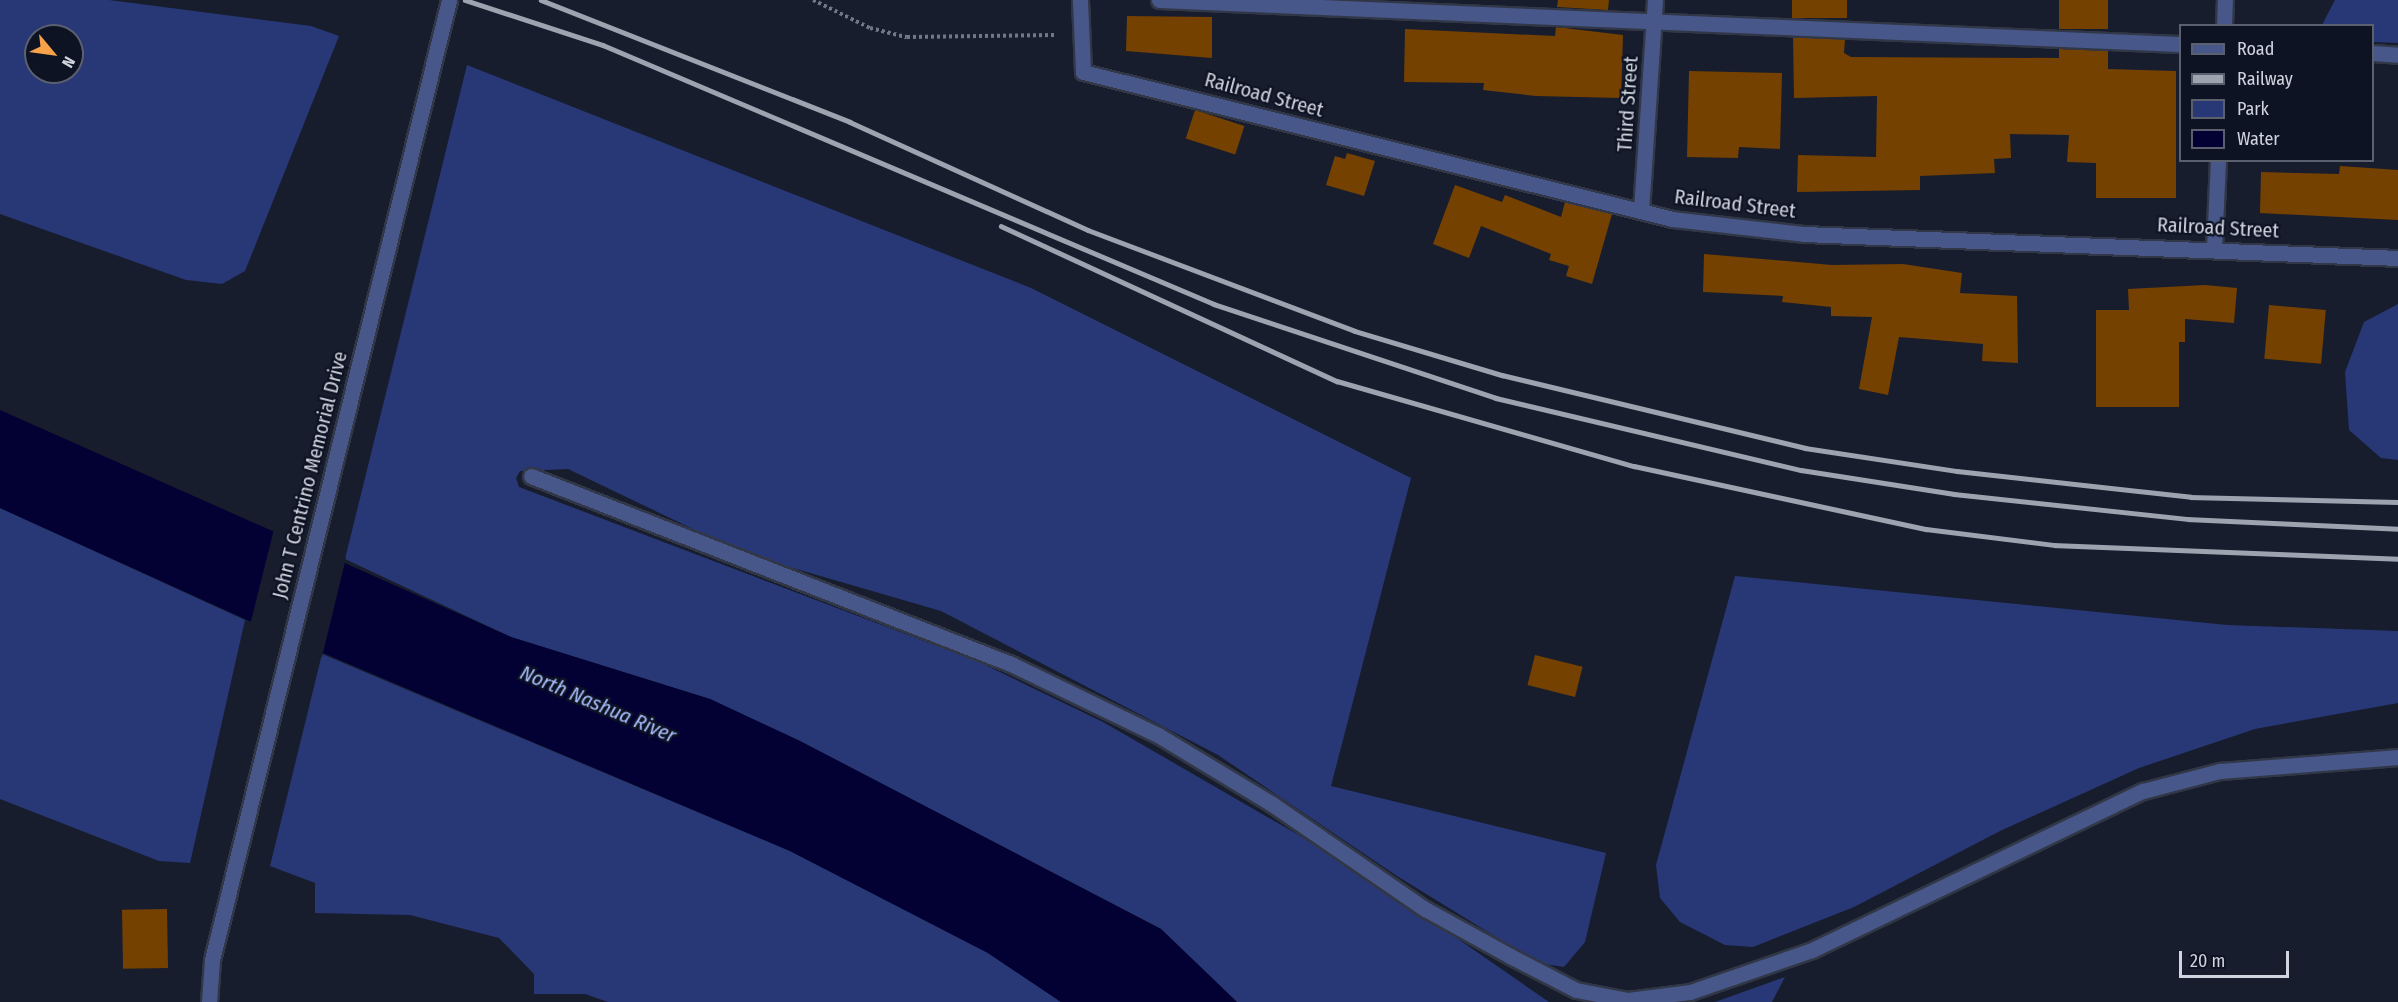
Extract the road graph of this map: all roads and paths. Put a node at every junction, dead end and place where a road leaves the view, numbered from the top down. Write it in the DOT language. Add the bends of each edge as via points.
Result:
graph roads {
  1 [pos="449,0"];
  2 [pos="813,0"];
  3 [pos="1080,0"];
  4 [pos="1159,0"];
  5 [pos="1655,0"];
  6 [pos="2225,0"];
  7 [pos="1654,23"];
  8 [pos="2224,24"];
  9 [pos="1080,36"];
  10 [pos="2179,44"];
  11 [pos="2374,53"];
  12 [pos="2398,55"];
  13 [pos="2218,162"];
  14 [pos="1641,211"];
  15 [pos="2214,248"];
  16 [pos="2398,258"];
  17 [pos="531,476"];
  18 [pos="2398,757"];
  19 [pos="209,1002"];
  1 -- 19 [label="street, John T Centrino Memorial Drive" via="212,960"];
  2 -- 9 [label="path" via="870,28 907,37"];
  3 -- 9 [label="street"];
  4 -- 7 [label="street"];
  5 -- 7 [label="street, Third Street"];
  6 -- 8 [label="street"];
  7 -- 10 [label="street"];
  7 -- 14 [label="street, Third Street"];
  9 -- 14 [label="street, Railroad Street" via="1083,72"];
  11 -- 12 [label="street"];
  13 -- 15 [label="street"];
  14 -- 15 [label="street, Railroad Street" via="1726,228 1804,234"];
  15 -- 16 [label="street, Railroad Street"];
  17 -- 18 [label="street" via="713,552 1011,664 1158,735 1272,804 1425,909 1510,956 1576,990 1628,1000 1690,992 1812,950 2143,791 2220,771"];
}
